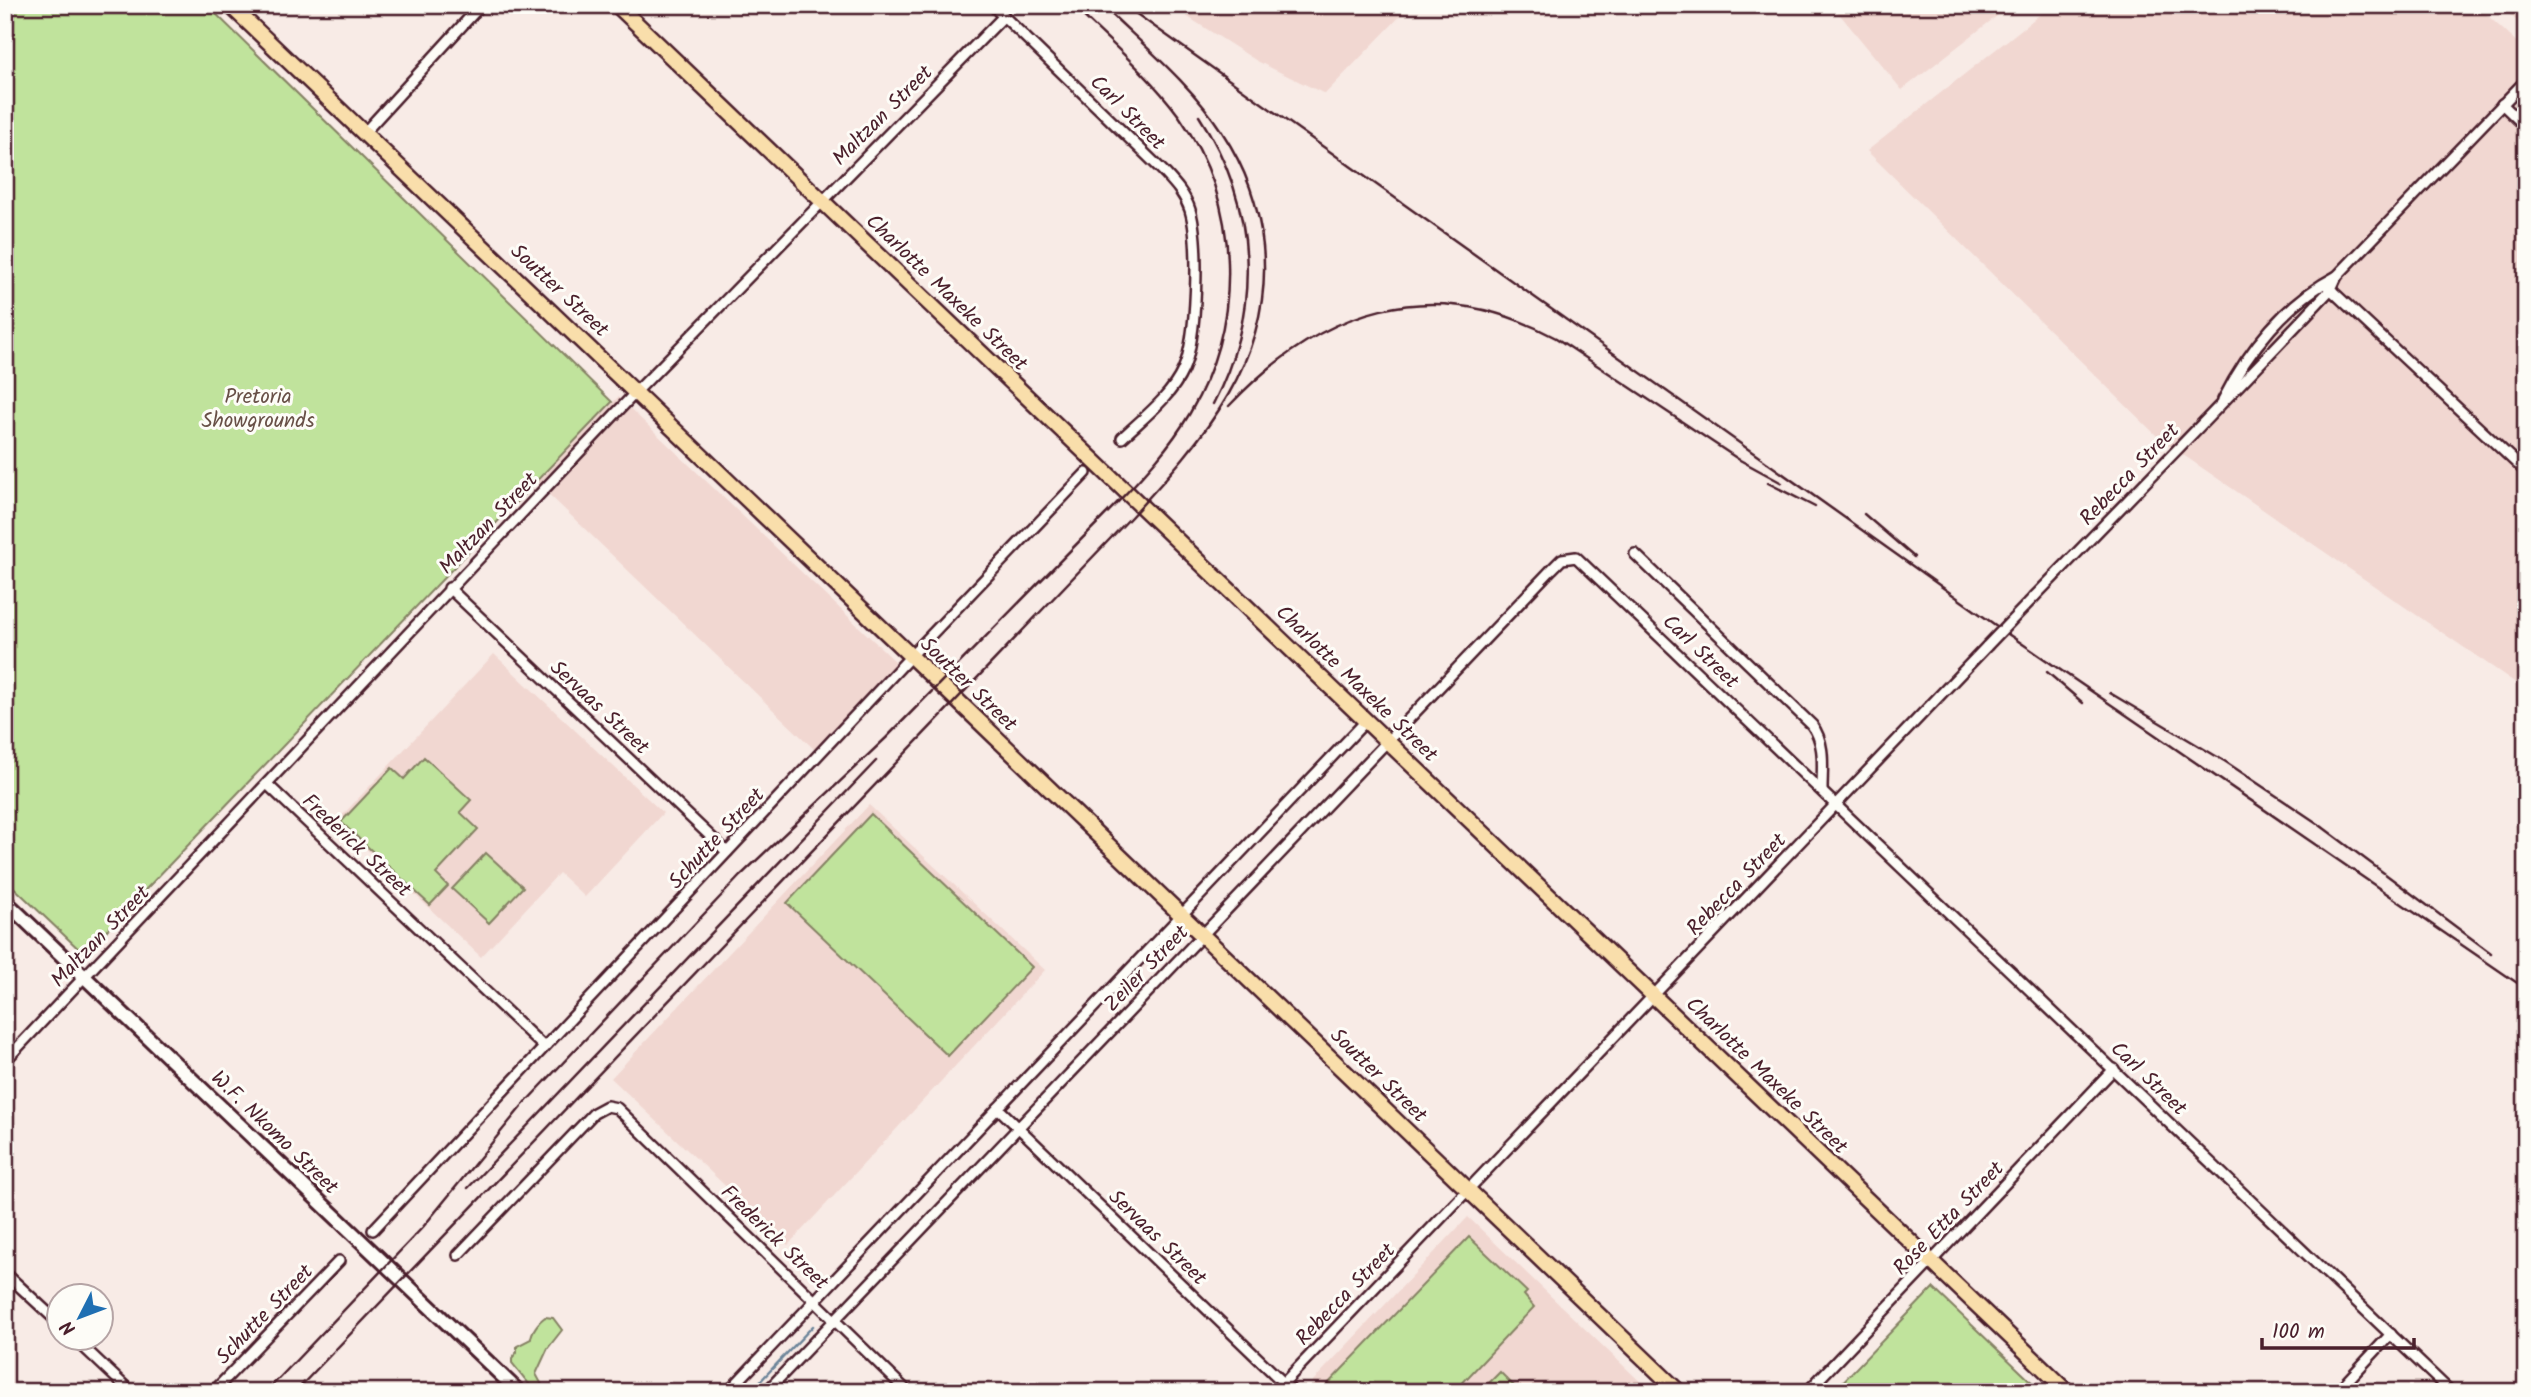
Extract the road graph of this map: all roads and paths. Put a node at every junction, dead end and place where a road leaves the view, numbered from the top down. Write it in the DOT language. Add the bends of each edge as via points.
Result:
graph roads {
  1 [pos="230,5"];
  2 [pos="481,5"];
  3 [pos="617,5"];
  4 [pos="992,5"];
  5 [pos="1004,16"];
  6 [pos="2526,80"];
  7 [pos="2502,104"];
  8 [pos="2526,127"];
  9 [pos="364,133"];
  10 [pos="822,201"];
  11 [pos="2327,286"];
  12 [pos="637,391"];
  13 [pos="2223,400"];
  14 [pos="1122,438"];
  15 [pos="2526,472"];
  16 [pos="1086,473"];
  17 [pos="1635,554"];
  18 [pos="1552,569"];
  19 [pos="449,588"];
  20 [pos="910,657"];
  21 [pos="1366,722"];
  22 [pos="1386,740"];
  23 [pos="268,785"];
  24 [pos="1822,790"];
  25 [pos="1837,804"];
  26 [pos="727,852"];
  27 [pos="5,901"];
  28 [pos="1182,916"];
  29 [pos="1202,934"];
  30 [pos="85,977"];
  31 [pos="1654,995"];
  32 [pos="544,1046"];
  33 [pos="5,1061"];
  34 [pos="2114,1069"];
  35 [pos="998,1108"];
  36 [pos="1018,1126"];
  37 [pos="1468,1190"];
  38 [pos="373,1230"];
  39 [pos="458,1255"];
  40 [pos="340,1261"];
  41 [pos="1931,1261"];
  42 [pos="5,1273"];
  43 [pos="816,1300"];
  44 [pos="46,1311"];
  45 [pos="834,1319"];
  46 [pos="2392,1334"];
  47 [pos="89,1352"];
  48 [pos="1283,1383"];
  49 [pos="131,1392"];
  50 [pos="213,1392"];
  51 [pos="519,1392"];
  52 [pos="728,1392"];
  53 [pos="766,1392"];
  54 [pos="908,1392"];
  55 [pos="1275,1392"];
  56 [pos="1293,1392"];
  57 [pos="1679,1392"];
  58 [pos="1807,1392"];
  59 [pos="2068,1392"];
  60 [pos="2337,1392"];
  61 [pos="2451,1392"];
  1 -- 9 [label="main road, Soutter Street"];
  2 -- 9 [label="street"];
  3 -- 10 [label="main road, Charlotte Maxeke Street"];
  4 -- 5 [label="street, Carl Street"];
  5 -- 10 [label="street, Maltzan Street"];
  5 -- 14 [label="street, Carl Street" via="1179,188 1191,211 1194,318 1182,372"];
  6 -- 7 [label="street, Rebecca Street"];
  7 -- 8 [label="street"];
  7 -- 11 [label="street, Rebecca Street"];
  9 -- 12 [label="main road, Soutter Street"];
  10 -- 12 [label="street, Maltzan Street"];
  10 -- 21 [label="main road, Charlotte Maxeke Street"];
  11 -- 13 [label="street, Rebecca Street" via="2261,365"];
  11 -- 13 [label="street, Rebecca Street" via="2290,310 2264,337"];
  11 -- 15 [label="street"];
  12 -- 19 [label="street, Maltzan Street"];
  12 -- 20 [label="main road, Soutter Street"];
  13 -- 25 [label="street, Rebecca Street, bridge"];
  16 -- 20 [label="street, Schutte Street"];
  17 -- 24 [label="street, Carl Street" via="1812,725 1822,746"];
  18 -- 22 [label="street, Zeiler Street"];
  18 -- 24 [label="street, Carl Street" via="1565,558 1580,559"];
  19 -- 23 [label="street, Maltzan Street"];
  19 -- 26 [label="street, Servaas Street"];
  20 -- 26 [label="street, Schutte Street"];
  20 -- 28 [label="main road, Soutter Street"];
  21 -- 22 [label="main road, Charlotte Maxeke Street"];
  21 -- 28 [label="street, Zeiler Street"];
  22 -- 29 [label="street, Zeiler Street"];
  22 -- 31 [label="main road, Charlotte Maxeke Street"];
  23 -- 30 [label="street, Maltzan Street"];
  23 -- 32 [label="street, Frederick Street"];
  24 -- 25 [label="street, Carl Street"];
  25 -- 31 [label="street, Rebecca Street"];
  25 -- 34 [label="street, Carl Street"];
  26 -- 32 [label="street, Schutte Street"];
  27 -- 30 [label="main road, W.F. Nkomo Street"];
  28 -- 29 [label="main road, Soutter Street"];
  28 -- 35 [label="street, Zeiler Street"];
  29 -- 36 [label="street, Zeiler Street"];
  29 -- 37 [label="main road, Soutter Street"];
  30 -- 33 [label="street, Maltzan Street"];
  30 -- 51 [label="main road, W.F. Nkomo Street"];
  31 -- 37 [label="street, Rebecca Street"];
  31 -- 41 [label="main road, Charlotte Maxeke Street"];
  32 -- 38 [label="street, Schutte Street"];
  34 -- 41 [label="street, Rose Etta Street"];
  34 -- 46 [label="street, Carl Street"];
  35 -- 36 [label="street, Servaas Street"];
  35 -- 43 [label="street, Zeiler Street"];
  36 -- 45 [label="street, Zeiler Street"];
  36 -- 48 [label="street, Servaas Street"];
  37 -- 48 [label="street, Rebecca Street"];
  37 -- 57 [label="main road, Soutter Street"];
  39 -- 43 [label="street, Frederick Street" via="594,1112 607,1106 617,1108"];
  40 -- 50 [label="street, Schutte Street"];
  41 -- 58 [label="street, Rose Etta Street"];
  41 -- 59 [label="main road, Charlotte Maxeke Street"];
  42 -- 44 [label="street"];
  43 -- 45 [label="street, Frederick Street"];
  43 -- 52 [label="street, Zeiler Street"];
  45 -- 53 [label="street, Zeiler Street"];
  45 -- 54 [label="street, Frederick Street"];
  46 -- 60 [label="street"];
  46 -- 61 [label="street, Carl Street"];
  47 -- 49 [label="street"];
  48 -- 55 [label="street, Rebecca Street"];
  48 -- 56 [label="street, Servaas Street"];
}
